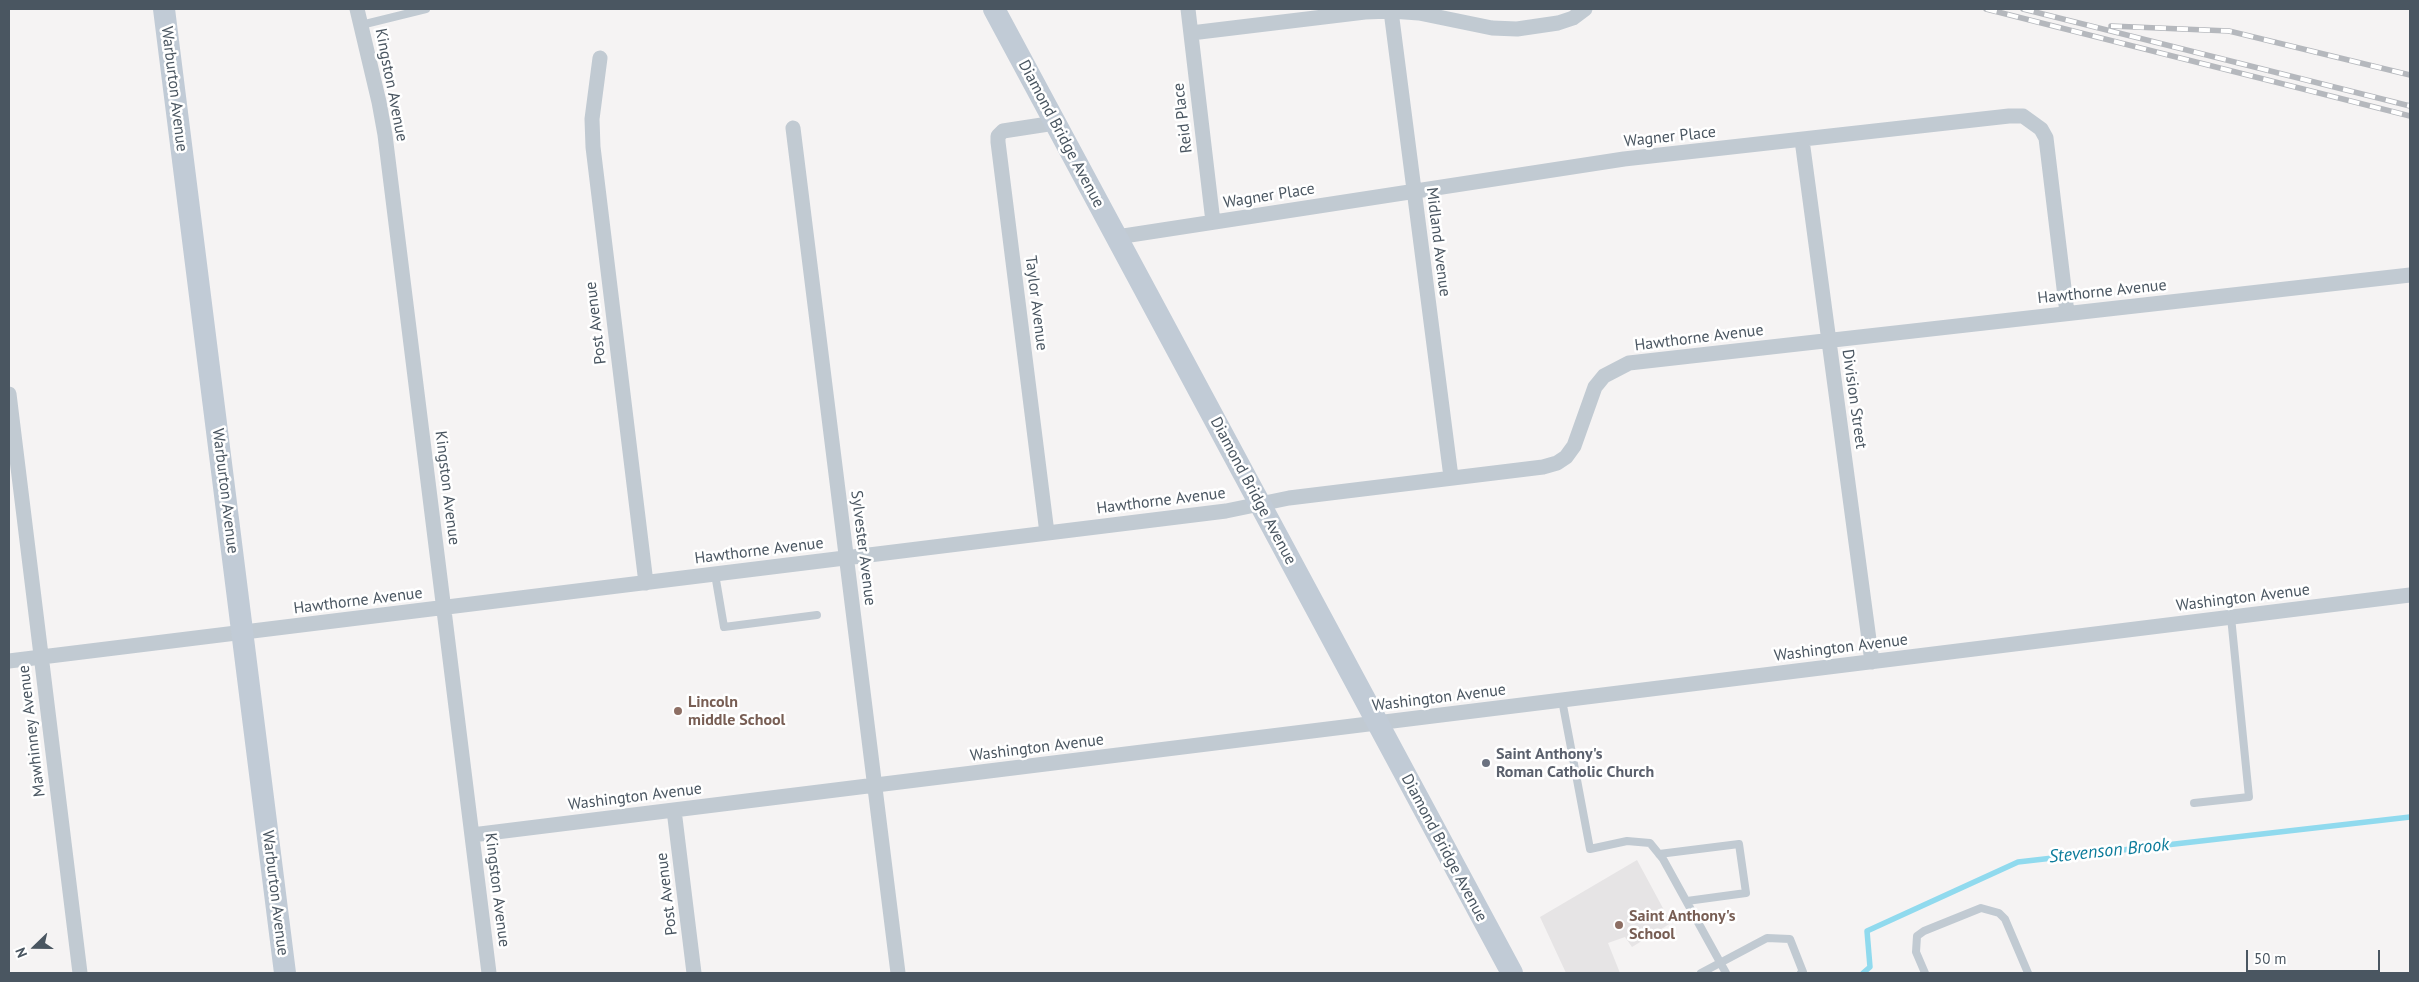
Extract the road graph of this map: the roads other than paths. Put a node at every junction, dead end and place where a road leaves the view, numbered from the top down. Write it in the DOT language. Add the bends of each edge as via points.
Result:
graph roads {
  1 [pos="164,9"];
  2 [pos="357,9"];
  3 [pos="426,9"];
  4 [pos="994,9"];
  5 [pos="1188,9"];
  6 [pos="1584,9"];
  7 [pos="1391,11"];
  8 [pos="361,24"];
  9 [pos="1191,33"];
  10 [pos="600,58"];
  11 [pos="1055,123"];
  12 [pos="793,128"];
  13 [pos="1802,140"];
  14 [pos="1414,191"];
  15 [pos="1213,222"];
  16 [pos="1116,237"];
  17 [pos="2410,275"];
  18 [pos="2067,313"];
  19 [pos="1829,340"];
  20 [pos="9,394"];
  21 [pos="1451,477"];
  22 [pos="1259,503"];
  23 [pos="1047,533"];
  24 [pos="846,558"];
  25 [pos="716,574"];
  26 [pos="646,582"];
  27 [pos="2410,595"];
  28 [pos="444,608"];
  29 [pos="817,615"];
  30 [pos="2231,618"];
  31 [pos="242,632"];
  32 [pos="41,657"];
  33 [pos="9,661"];
  34 [pos="1872,662"];
  35 [pos="1562,700"];
  36 [pos="1377,723"];
  37 [pos="875,785"];
  38 [pos="2194,803"];
  39 [pos="674,810"];
  40 [pos="472,835"];
  41 [pos="1659,854"];
  42 [pos="1686,901"];
  43 [pos="1720,963"];
  44 [pos="80,973"];
  45 [pos="285,973"];
  46 [pos="490,973"];
  47 [pos="694,973"];
  48 [pos="898,973"];
  49 [pos="1512,973"];
  50 [pos="1701,973"];
  51 [pos="1726,973"];
  52 [pos="1801,973"];
  53 [pos="1924,973"];
  54 [pos="2028,973"];
  1 -- 31 [label="street, Warburton Avenue"];
  2 -- 8 [label="street, Kingston Avenue"];
  3 -- 8 [label="lane"];
  4 -- 11 [label="street, Diamond Bridge Avenue"];
  5 -- 9 [label="street, Reid Place"];
  6 -- 7 [label="street" via="1573,18 1558,23 1517,29 1492,28 1419,13"];
  7 -- 9 [label="street"];
  7 -- 14 [label="street, Midland Avenue"];
  8 -- 28 [label="street, Kingston Avenue" via="385,135"];
  9 -- 15 [label="street, Reid Place"];
  10 -- 26 [label="street, Post Avenue" via="592,119 592,147"];
  11 -- 16 [label="street, Diamond Bridge Avenue"];
  11 -- 23 [label="street, Taylor Avenue" via="1003,131 998,136"];
  12 -- 24 [label="street, Sylvester Avenue"];
  13 -- 14 [label="street, Wagner Place" via="1624,159"];
  13 -- 18 [label="street, Wagner Place" via="2009,116 2023,116 2034,122 2046,138"];
  13 -- 19 [label="street, Division Street"];
  14 -- 15 [label="street, Wagner Place"];
  14 -- 21 [label="street, Midland Avenue"];
  15 -- 16 [label="street, Wagner Place"];
  16 -- 22 [label="street, Diamond Bridge Avenue"];
  17 -- 18 [label="street, Hawthorne Avenue"];
  18 -- 19 [label="street, Hawthorne Avenue"];
  19 -- 21 [label="street, Hawthorne Avenue" via="1629,363 1604,376 1596,387 1574,446 1557,463"];
  19 -- 34 [label="street, Division Street"];
  20 -- 32 [label="street, Mawhinney Avenue"];
  21 -- 22 [label="street, Hawthorne Avenue"];
  22 -- 23 [label="street, Hawthorne Avenue" via="1226,511"];
  22 -- 36 [label="street, Diamond Bridge Avenue"];
  23 -- 24 [label="street, Hawthorne Avenue"];
  24 -- 25 [label="street, Hawthorne Avenue"];
  24 -- 37 [label="street, Sylvester Avenue"];
  25 -- 26 [label="street, Hawthorne Avenue"];
  25 -- 29 [label="lane" via="724,627"];
  26 -- 28 [label="street, Hawthorne Avenue"];
  27 -- 30 [label="street, Washington Avenue"];
  28 -- 31 [label="street, Hawthorne Avenue"];
  28 -- 40 [label="street, Kingston Avenue"];
  30 -- 34 [label="street, Washington Avenue"];
  30 -- 38 [label="lane" via="2249,797"];
  31 -- 32 [label="street, Hawthorne Avenue"];
  31 -- 45 [label="street, Warburton Avenue"];
  32 -- 33 [label="street, Hawthorne Avenue"];
  32 -- 44 [label="street, Mawhinney Avenue"];
  34 -- 35 [label="street, Washington Avenue"];
  35 -- 36 [label="street, Washington Avenue"];
  35 -- 41 [label="lane" via="1590,849 1627,841 1650,843"];
  36 -- 37 [label="street, Washington Avenue"];
  36 -- 49 [label="street, Diamond Bridge Avenue"];
  37 -- 39 [label="street, Washington Avenue"];
  37 -- 48 [label="street, Sylvester Avenue"];
  39 -- 40 [label="street, Washington Avenue"];
  39 -- 47 [label="street, Post Avenue"];
  40 -- 46 [label="street, Kingston Avenue"];
  41 -- 42 [label="lane"];
  41 -- 42 [label="lane" via="1739,844 1746,893"];
  42 -- 43 [label="lane"];
  43 -- 50 [label="lane"];
  43 -- 51 [label="lane"];
  43 -- 52 [label="lane" via="1767,938 1790,939"];
  53 -- 54 [label="lane" via="1916,952 1917,936 1981,908 1991,909 2004,919"];
}
